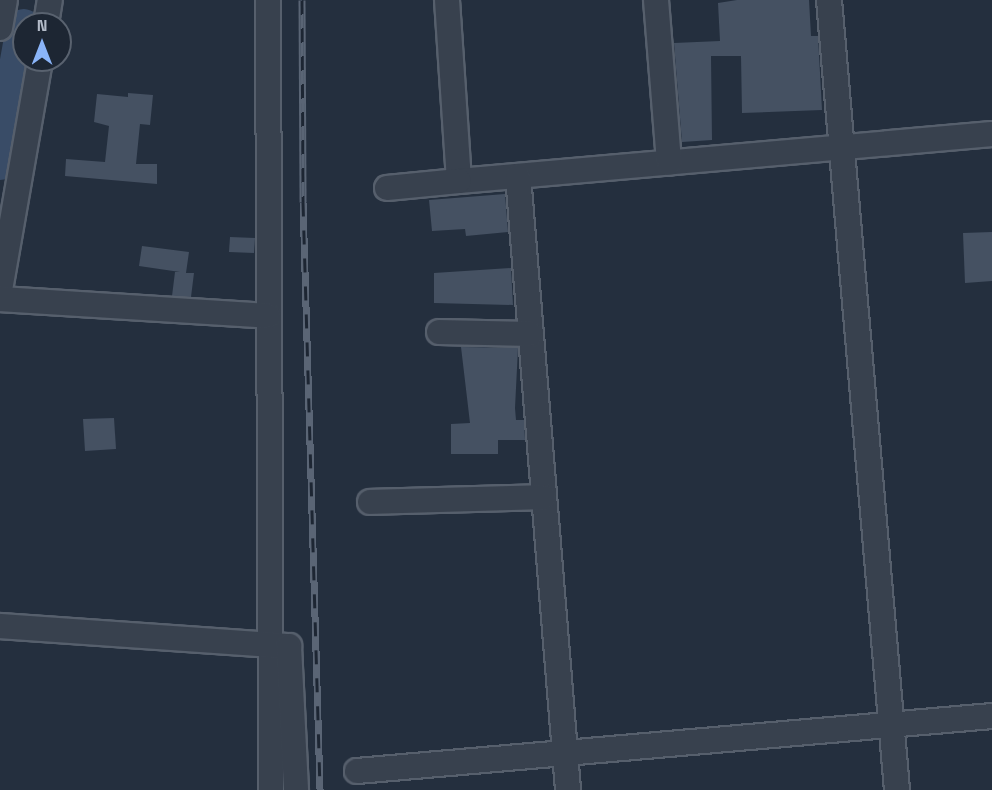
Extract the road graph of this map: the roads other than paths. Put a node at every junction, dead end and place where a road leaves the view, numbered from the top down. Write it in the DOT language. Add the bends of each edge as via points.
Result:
graph roads {
  1 [pos="5,0"];
  2 [pos="268,0"];
  3 [pos="447,0"];
  4 [pos="656,0"];
  5 [pos="829,0"];
  6 [pos="0,28"];
  7 [pos="38,72"];
  8 [pos="992,134"];
  9 [pos="842,147"];
  10 [pos="669,162"];
  11 [pos="518,176"];
  12 [pos="459,181"];
  13 [pos="387,188"];
  14 [pos="0,290"];
  15 [pos="0,299"];
  16 [pos="268,316"];
  17 [pos="439,332"];
  18 [pos="531,334"];
  19 [pos="544,497"];
  20 [pos="370,502"];
  21 [pos="0,626"];
  22 [pos="268,646"];
  23 [pos="992,716"];
  24 [pos="891,722"];
  25 [pos="565,752"];
  26 [pos="357,771"];
  27 [pos="271,790"];
  28 [pos="296,790"];
  29 [pos="568,790"];
  30 [pos="897,790"];
  1 -- 6 [label="street"];
  2 -- 16 [label="street"];
  3 -- 12 [label="street"];
  4 -- 10 [label="street"];
  5 -- 9 [label="street"];
  7 -- 14 [label="street"];
  8 -- 9 [label="street"];
  9 -- 10 [label="street"];
  9 -- 24 [label="street"];
  10 -- 11 [label="street"];
  11 -- 12 [label="street"];
  11 -- 18 [label="street"];
  12 -- 13 [label="street"];
  15 -- 16 [label="street"];
  16 -- 22 [label="street"];
  17 -- 18 [label="street"];
  18 -- 19 [label="street"];
  19 -- 20 [label="street"];
  19 -- 25 [label="street"];
  21 -- 22 [label="street"];
  22 -- 27 [label="street"];
  22 -- 28 [label="street" via="289,646"];
  23 -- 24 [label="street"];
  24 -- 25 [label="street"];
  24 -- 30 [label="street"];
  25 -- 26 [label="street"];
  25 -- 29 [label="street"];
}
